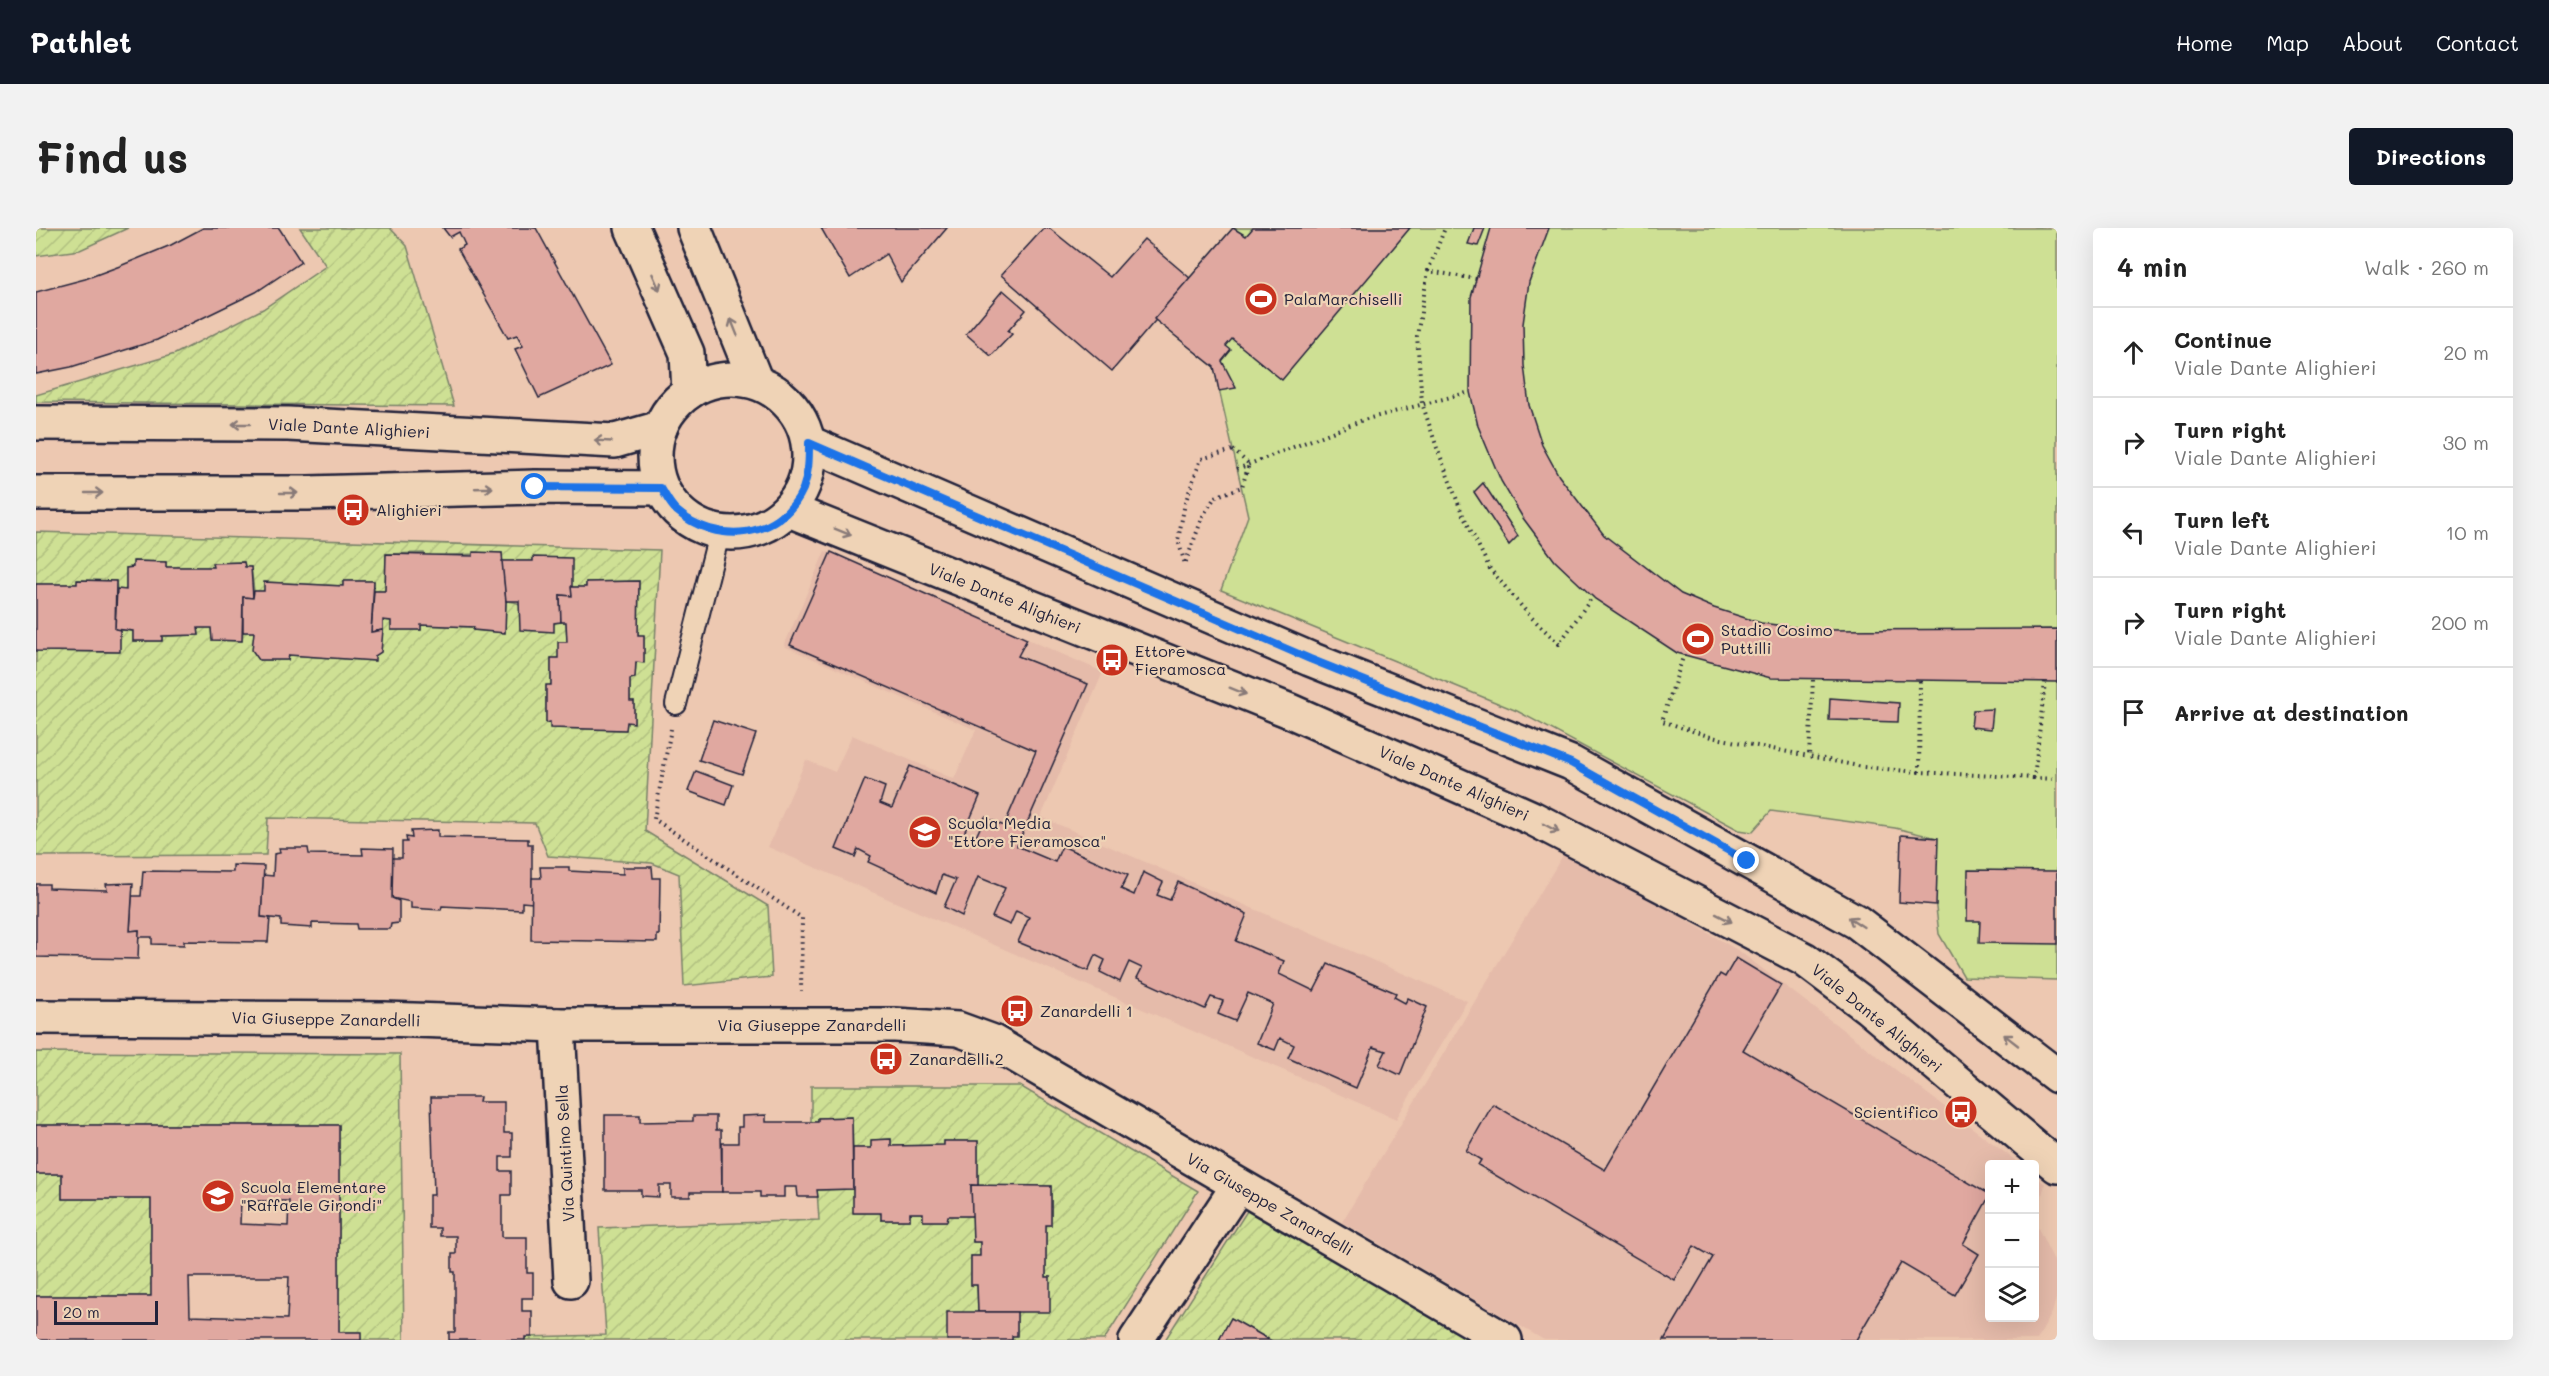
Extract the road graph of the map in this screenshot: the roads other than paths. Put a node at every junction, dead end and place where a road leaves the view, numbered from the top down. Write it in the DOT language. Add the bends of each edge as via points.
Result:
graph roads {
  1 [pos="632,228"];
  2 [pos="694,228"];
  3 [pos="756,382"];
  4 [pos="689,392"];
  5 [pos="36,423"];
  6 [pos="660,428"];
  7 [pos="809,443"];
  8 [pos="661,488"];
  9 [pos="36,493"];
  10 [pos="789,510"];
  11 [pos="719,534"];
  12 [pos="676,704"];
  13 [pos="36,1017"];
  14 [pos="558,1025"];
  15 [pos="2057,1076"];
  16 [pos="2057,1166"];
  17 [pos="1238,1186"];
  18 [pos="572,1281"];
  19 [pos="1136,1340"];
  20 [pos="1506,1340"];
  1 -- 4 [label="street, one-way" via="687,353"];
  3 -- 2 [label="street, one-way"];
  3 -- 4 [label="street" via="718,380"];
  3 -- 7 [label="street" via="791,405 803,423"];
  4 -- 6 [label="street" via="671,408"];
  6 -- 5 [label="street, Viale Dante Alighieri, one-way" via="615,441 288,424"];
  6 -- 8 [label="street" via="655,461"];
  7 -- 10 [label="street" via="810,468"];
  15 -- 7 [label="street, one-way" via="1857,922 1571,763 1310,659"];
  9 -- 8 [label="street, one-way" via="308,494 535,487"];
  8 -- 11 [label="street" via="675,510 695,525"];
  10 -- 11 [label="street" via="768,525 744,534"];
  10 -- 16 [label="street, Viale Dante Alighieri, one-way" via="1290,711 1542,823 1804,959 1868,1007"];
  11 -- 12 [label="lane"];
  13 -- 14 [label="street, Via Giuseppe Zanardelli" via="384,1019"];
  14 -- 17 [label="street, Via Giuseppe Zanardelli" via="800,1024 958,1029 992,1041"];
  14 -- 18 [label="street, Via Quintino Sella"];
  17 -- 19 [label="street"];
  17 -- 20 [label="street, Via Giuseppe Zanardelli"];
}
